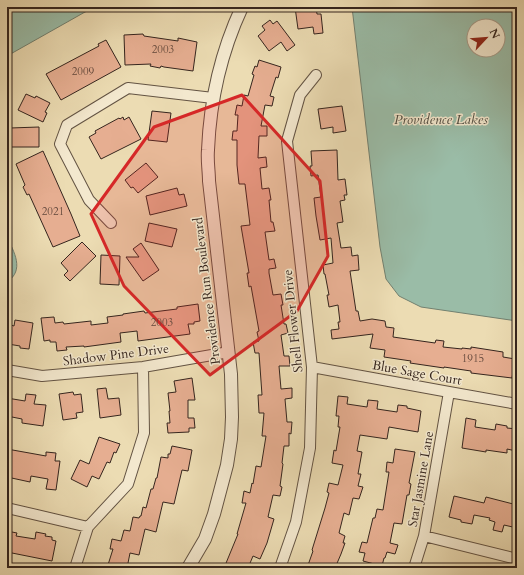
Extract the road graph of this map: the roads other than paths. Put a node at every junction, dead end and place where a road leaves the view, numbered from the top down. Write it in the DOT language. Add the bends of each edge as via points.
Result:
graph roads {
  1 [pos="242,7"];
  2 [pos="316,75"];
  3 [pos="213,98"];
  4 [pos="111,223"];
  5 [pos="229,352"];
  6 [pos="143,367"];
  7 [pos="312,367"];
  8 [pos="7,370"];
  9 [pos="449,392"];
  10 [pos="517,404"];
  11 [pos="7,508"];
  12 [pos="88,527"];
  13 [pos="424,536"];
  14 [pos="517,559"];
  15 [pos="75,568"];
  16 [pos="188,568"];
  17 [pos="280,568"];
  18 [pos="414,568"];
  1 -- 3 [label="street, Providence Run Boulevard" via="227,41"];
  2 -- 7 [label="street, Shell Flower Drive" via="300,95 287,141"];
  3 -- 4 [label="street" via="128,88 67,125 60,144 89,200"];
  3 -- 5 [label="street, Providence Run Boulevard" via="208,152 209,181"];
  5 -- 6 [label="street, Shadow Pine Drive"];
  5 -- 16 [label="street, Providence Run Boulevard" via="232,417 227,465 205,539"];
  6 -- 8 [label="street, Shadow Pine Drive" via="42,376"];
  6 -- 12 [label="street" via="144,433 128,484"];
  7 -- 9 [label="street, Blue Sage Court"];
  7 -- 17 [label="street, Shell Flower Drive" via="310,448 296,522"];
  9 -- 10 [label="street, Blue Sage Court"];
  9 -- 13 [label="street, Star Jasmine Lane"];
  11 -- 12 [label="street"];
  12 -- 15 [label="street"];
  13 -- 14 [label="street"];
  13 -- 18 [label="street, Star Jasmine Lane"];
}
